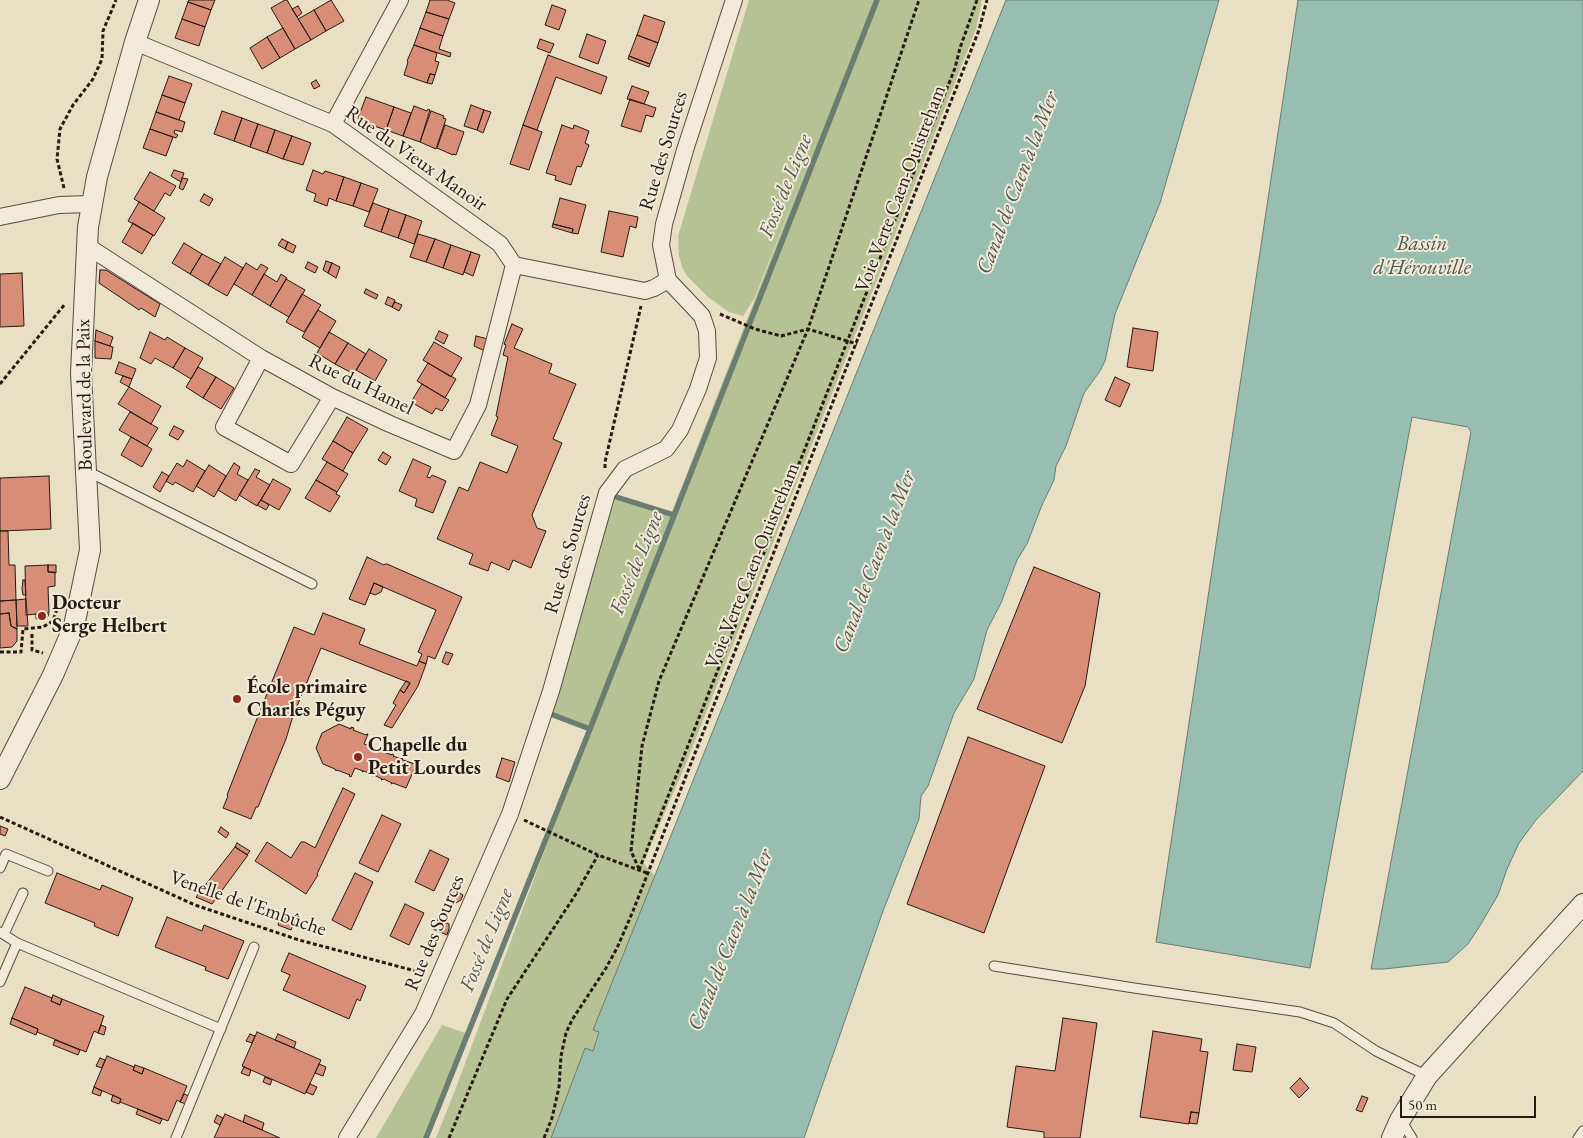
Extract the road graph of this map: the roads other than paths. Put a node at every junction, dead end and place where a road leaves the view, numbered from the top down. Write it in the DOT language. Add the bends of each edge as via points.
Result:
graph roads {
  1 [pos="148,0"];
  2 [pos="400,0"];
  3 [pos="734,0"];
  4 [pos="135,42"];
  5 [pos="333,124"];
  6 [pos="91,204"];
  7 [pos="0,217"];
  8 [pos="87,246"];
  9 [pos="514,265"];
  10 [pos="668,280"];
  11 [pos="261,358"];
  12 [pos="332,397"];
  13 [pos="87,471"];
  14 [pos="312,584"];
  15 [pos="0,780"];
  16 [pos="0,868"];
  17 [pos="48,871"];
  18 [pos="23,893"];
  19 [pos="1583,904"];
  20 [pos="2,933"];
  21 [pos="17,943"];
  22 [pos="254,947"];
  23 [pos="994,966"];
  24 [pos="1,978"];
  25 [pos="221,1029"];
  26 [pos="1427,1076"];
  27 [pos="1400,1120"];
  28 [pos="1583,1131"];
  29 [pos="176,1138"];
  30 [pos="347,1138"];
  31 [pos="1392,1138"];
  32 [pos="1412,1138"];
  33 [pos="1578,1138"];
  1 -- 4 [label="street, Boulevard de la Paix"];
  2 -- 5 [label="street"];
  3 -- 10 [label="street, Rue des Sources" via="664,224 661,245"];
  4 -- 5 [label="street, Rue du Vieux Manoir"];
  4 -- 6 [label="street, Boulevard de la Paix"];
  5 -- 9 [label="street, Rue du Vieux Manoir" via="500,244"];
  6 -- 7 [label="street" via="60,204"];
  6 -- 8 [label="street, Boulevard de la Paix"];
  8 -- 11 [label="street, Rue du Hamel"];
  8 -- 13 [label="street, Boulevard de la Paix" via="81,373"];
  9 -- 10 [label="street" via="645,291"];
  9 -- 12 [label="street, Rue du Hamel" via="478,405 454,451"];
  10 -- 30 [label="street, Rue des Sources" via="702,316 707,331 708,358 698,389 680,430 666,449 625,470 607,493 551,691 510,814 423,1014"];
  11 -- 12 [label="street, Rue du Hamel"];
  11 -- 12 [label="street" via="224,426 291,464"];
  13 -- 14 [label="lane"];
  13 -- 15 [label="street, Boulevard de la Paix" via="90,550 74,626"];
  16 -- 17 [label="lane" via="6,854"];
  18 -- 20 [label="lane"];
  19 -- 26 [label="street"];
  20 -- 21 [label="lane"];
  21 -- 24 [label="lane"];
  21 -- 25 [label="lane"];
  22 -- 25 [label="lane"];
  23 -- 26 [label="lane" via="1300,1012 1334,1023 1376,1050"];
  25 -- 29 [label="lane"];
  26 -- 27 [label="street"];
  27 -- 31 [label="street"];
  27 -- 32 [label="lane"];
  28 -- 33 [label="lane"];
}
